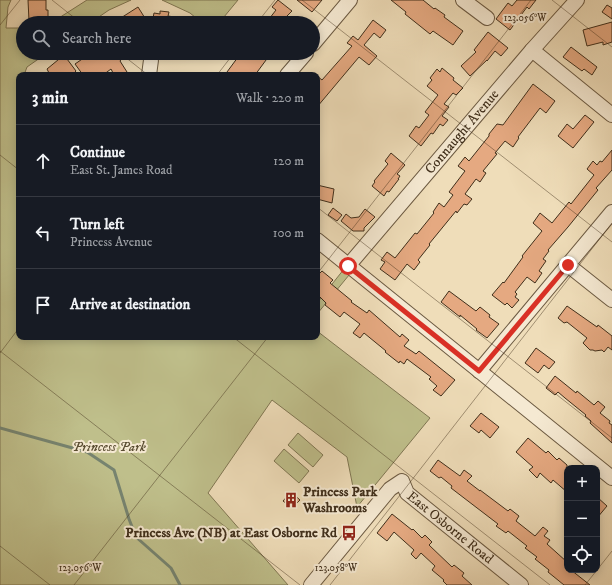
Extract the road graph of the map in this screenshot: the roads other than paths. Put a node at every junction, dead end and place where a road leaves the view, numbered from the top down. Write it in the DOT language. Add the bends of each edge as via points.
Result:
graph roads {
  1 [pos="350,0"];
  2 [pos="463,0"];
  3 [pos="577,0"];
  4 [pos="487,18"];
  5 [pos="320,36"];
  6 [pos="532,50"];
  7 [pos="151,60"];
  8 [pos="300,60"];
  9 [pos="149,72"];
  10 [pos="290,72"];
  11 [pos="612,115"];
  12 [pos="612,212"];
  13 [pos="320,243"];
  14 [pos="568,265"];
  15 [pos="348,266"];
  16 [pos="612,300"];
  17 [pos="479,371"];
  18 [pos="612,478"];
  19 [pos="311,585"];
  20 [pos="521,585"];
  1 -- 5 [label="street"];
  2 -- 4 [label="street"];
  3 -- 6 [label="street, Connaught Avenue"];
  6 -- 11 [label="street"];
  6 -- 15 [label="street, Connaught Avenue"];
  7 -- 9 [label="street"];
  8 -- 10 [label="street"];
  12 -- 14 [label="street"];
  13 -- 15 [label="street"];
  14 -- 16 [label="street"];
  14 -- 17 [label="street"];
  15 -- 17 [label="street"];
  17 -- 18 [label="street"];
  19 -- 20 [label="street, East Osborne Road" via="390,489 402,481 407,493"];
}
